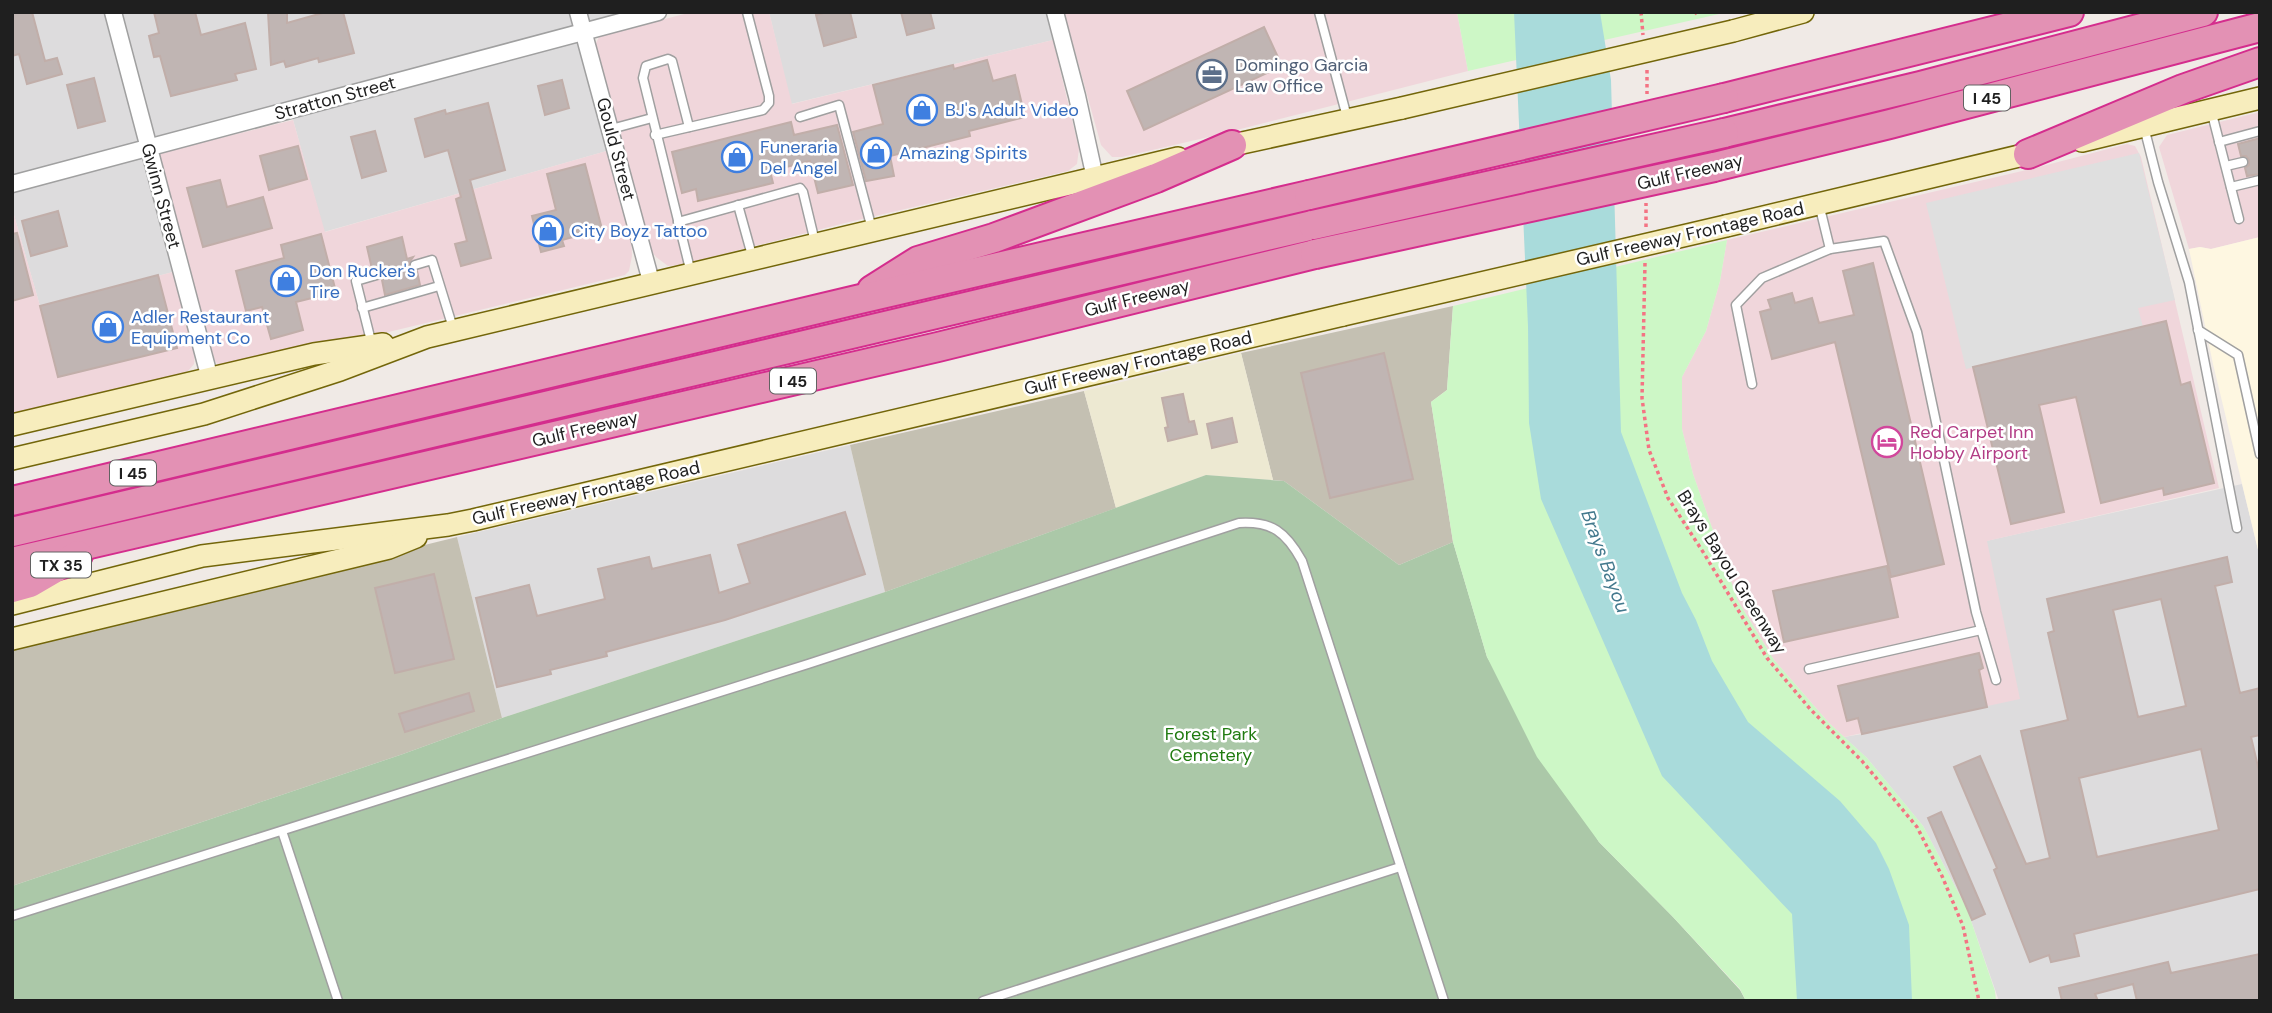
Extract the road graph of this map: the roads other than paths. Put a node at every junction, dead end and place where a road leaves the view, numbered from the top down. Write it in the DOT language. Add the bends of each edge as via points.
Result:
graph roads {
  1 [pos="113,12"];
  2 [pos="578,12"];
  3 [pos="658,12"];
  4 [pos="747,12"];
  5 [pos="1055,12"];
  6 [pos="1319,12"];
  7 [pos="1803,12"];
  8 [pos="2069,12"];
  9 [pos="2203,12"];
  10 [pos="2260,27"];
  11 [pos="584,32"];
  12 [pos="2260,62"];
  13 [pos="2260,99"];
  14 [pos="2211,110"];
  15 [pos="800,117"];
  16 [pos="652,118"];
  17 [pos="1348,120"];
  18 [pos="689,127"];
  19 [pos="2144,127"];
  20 [pos="611,129"];
  21 [pos="2260,131"];
  22 [pos="655,135"];
  23 [pos="2219,142"];
  24 [pos="1232,145"];
  25 [pos="148,148"];
  26 [pos="2028,154"];
  27 [pos="2243,162"];
  28 [pos="2227,166"];
  29 [pos="1095,178"];
  30 [pos="2260,180"];
  31 [pos="12,184"];
  32 [pos="2231,187"];
  33 [pos="1819,204"];
  34 [pos="738,205"];
  35 [pos="2239,219"];
  36 [pos="678,222"];
  37 [pos="873,232"];
  38 [pos="816,246"];
  39 [pos="1830,249"];
  40 [pos="753,261"];
  41 [pos="415,265"];
  42 [pos="380,274"];
  43 [pos="692,275"];
  44 [pos="652,285"];
  45 [pos="439,286"];
  46 [pos="856,300"];
  47 [pos="362,308"];
  48 [pos="2198,330"];
  49 [pos="454,331"];
  50 [pos="427,337"];
  51 [pos="372,345"];
  52 [pos="210,379"];
  53 [pos="1752,384"];
  54 [pos="12,425"];
  55 [pos="2260,454"];
  56 [pos="12,459"];
  57 [pos="12,501"];
  58 [pos="448,525"];
  59 [pos="2237,528"];
  60 [pos="12,532"];
  61 [pos="108,539"];
  62 [pos="12,562"];
  63 [pos="12,588"];
  64 [pos="12,604"];
  65 [pos="1981,630"];
  66 [pos="12,639"];
  67 [pos="1809,669"];
  68 [pos="1996,680"];
  69 [pos="282,831"];
  70 [pos="1400,867"];
  71 [pos="12,916"];
  72 [pos="338,1001"];
  73 [pos="983,1001"];
  74 [pos="1444,1001"];
  1 -- 25 [label="street, Gwinn Street"];
  2 -- 11 [label="street, Gould Street"];
  3 -- 11 [label="street, Stratton Street"];
  4 -- 18 [label="lane" via="769,103 764,110"];
  5 -- 29 [label="street"];
  6 -- 17 [label="lane"];
  7 -- 17 [label="main road, bridge"];
  8 -- 46 [label="highway, I 45, bridge" via="1724,98"];
  9 -- 60 [label="highway, Gulf Freeway, bridge" via="1724,133 1313,225"];
  10 -- 61 [label="highway, Gulf Freeway / I 45, bridge" via="1714,167 1315,254 938,347"];
  11 -- 20 [label="street, Gould Street"];
  11 -- 25 [label="street, Stratton Street"];
  12 -- 26 [label="highway"];
  13 -- 14 [label="main road, Gulf Freeway Frontage Road"];
  14 -- 19 [label="main road, Gulf Freeway Frontage Road"];
  14 -- 23 [label="lane"];
  15 -- 37 [label="lane" via="839,104"];
  16 -- 18 [label="lane" via="643,72 646,66 668,59 675,65"];
  16 -- 20 [label="lane"];
  16 -- 22 [label="lane"];
  17 -- 24 [label="main road"];
  18 -- 22 [label="lane"];
  19 -- 26 [label="main road, Gulf Freeway Frontage Road"];
  19 -- 48 [label="lane" via="2189,282"];
  20 -- 44 [label="street, Gould Street"];
  21 -- 23 [label="lane"];
  22 -- 36 [label="lane"];
  23 -- 28 [label="lane"];
  24 -- 29 [label="main road"];
  24 -- 46 [label="highway" via="994,238 918,261"];
  25 -- 31 [label="street, Stratton Street"];
  25 -- 52 [label="street, Gwinn Street"];
  26 -- 33 [label="main road, Gulf Freeway Frontage Road"];
  27 -- 28 [label="lane"];
  28 -- 32 [label="lane"];
  29 -- 37 [label="main road"];
  30 -- 32 [label="lane"];
  32 -- 35 [label="lane"];
  33 -- 39 [label="lane"];
  33 -- 58 [label="main road, Gulf Freeway Frontage Road, bridge"];
  34 -- 36 [label="lane"];
  34 -- 38 [label="lane" via="800,188"];
  34 -- 40 [label="lane"];
  36 -- 43 [label="lane"];
  37 -- 38 [label="main road"];
  38 -- 40 [label="main road"];
  39 -- 53 [label="lane" via="1762,278 1736,304"];
  39 -- 65 [label="lane" via="1884,241 1917,332"];
  40 -- 43 [label="main road"];
  41 -- 45 [label="lane" via="432,260"];
  42 -- 47 [label="lane" via="356,281"];
  43 -- 44 [label="main road"];
  44 -- 49 [label="main road"];
  45 -- 47 [label="lane"];
  45 -- 49 [label="lane"];
  46 -- 57 [label="highway, I 45"];
  47 -- 51 [label="lane"];
  48 -- 55 [label="lane" via="2238,355"];
  48 -- 59 [label="lane"];
  49 -- 50 [label="main road"];
  50 -- 51 [label="main road"];
  50 -- 56 [label="main road" via="204,414"];
  51 -- 52 [label="main road"];
  52 -- 54 [label="main road"];
  58 -- 64 [label="main road, Gulf Freeway Frontage Road" via="202,556"];
  58 -- 66 [label="main road" via="389,548"];
  61 -- 62 [label="highway, Gulf Freeway / I 45"];
  61 -- 63 [label="highway, TX 35" via="30,583"];
  65 -- 67 [label="lane"];
  65 -- 68 [label="lane"];
  69 -- 70 [label="lane" via="1239,523 1259,522 1289,538 1302,561"];
  69 -- 71 [label="lane"];
  69 -- 72 [label="lane"];
  70 -- 73 [label="lane"];
  70 -- 74 [label="lane"];
}
